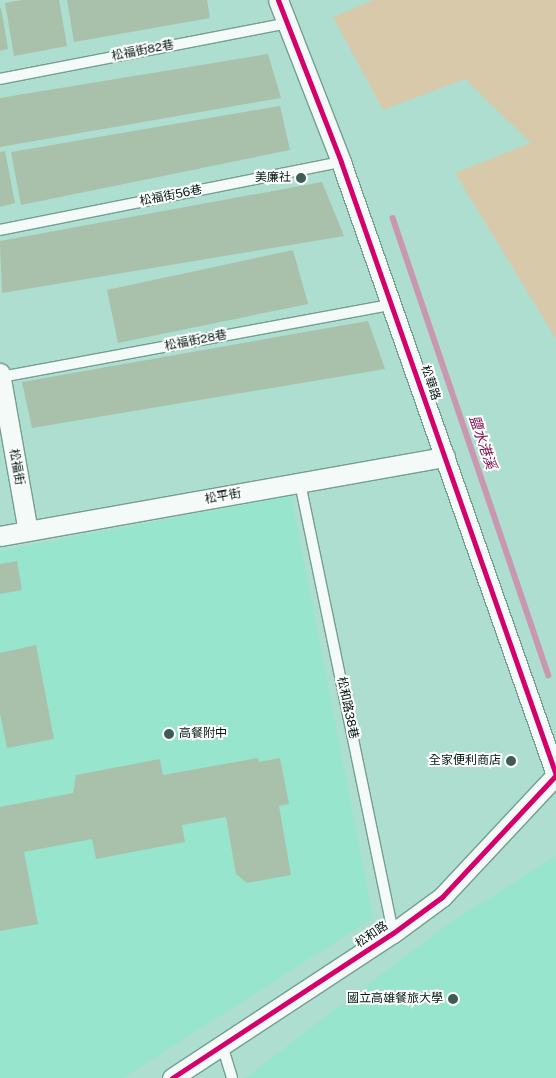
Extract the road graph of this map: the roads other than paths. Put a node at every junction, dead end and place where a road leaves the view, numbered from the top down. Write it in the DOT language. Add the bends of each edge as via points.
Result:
graph roads {
  1 [pos="278,0"];
  2 [pos="287,23"];
  3 [pos="0,79"];
  4 [pos="341,162"];
  5 [pos="0,230"];
  6 [pos="392,305"];
  7 [pos="0,375"];
  8 [pos="445,457"];
  9 [pos="300,483"];
  10 [pos="28,531"];
  11 [pos="0,536"];
  12 [pos="556,775"];
  13 [pos="393,933"];
  14 [pos="222,1045"];
  15 [pos="172,1078"];
  16 [pos="232,1078"];
  1 -- 2 [label="street, 松華路"];
  2 -- 3 [label="lane, 松福街82巷"];
  2 -- 4 [label="street, 松華路"];
  4 -- 5 [label="lane, 松福街56巷"];
  4 -- 6 [label="street, 松華路"];
  6 -- 7 [label="lane, 松福街28巷"];
  6 -- 8 [label="street, 松華路"];
  7 -- 10 [label="street, 松福街"];
  8 -- 9 [label="street, 松平街"];
  8 -- 12 [label="street, 松華路"];
  9 -- 10 [label="street, 松平街"];
  9 -- 13 [label="lane, 松和路38巷"];
  10 -- 11 [label="street, 松平街"];
  12 -- 13 [label="street, 松和路" via="442,897"];
  13 -- 14 [label="street, 松和路"];
  14 -- 15 [label="street, 松和路"];
  14 -- 16 [label="lane"];
}
